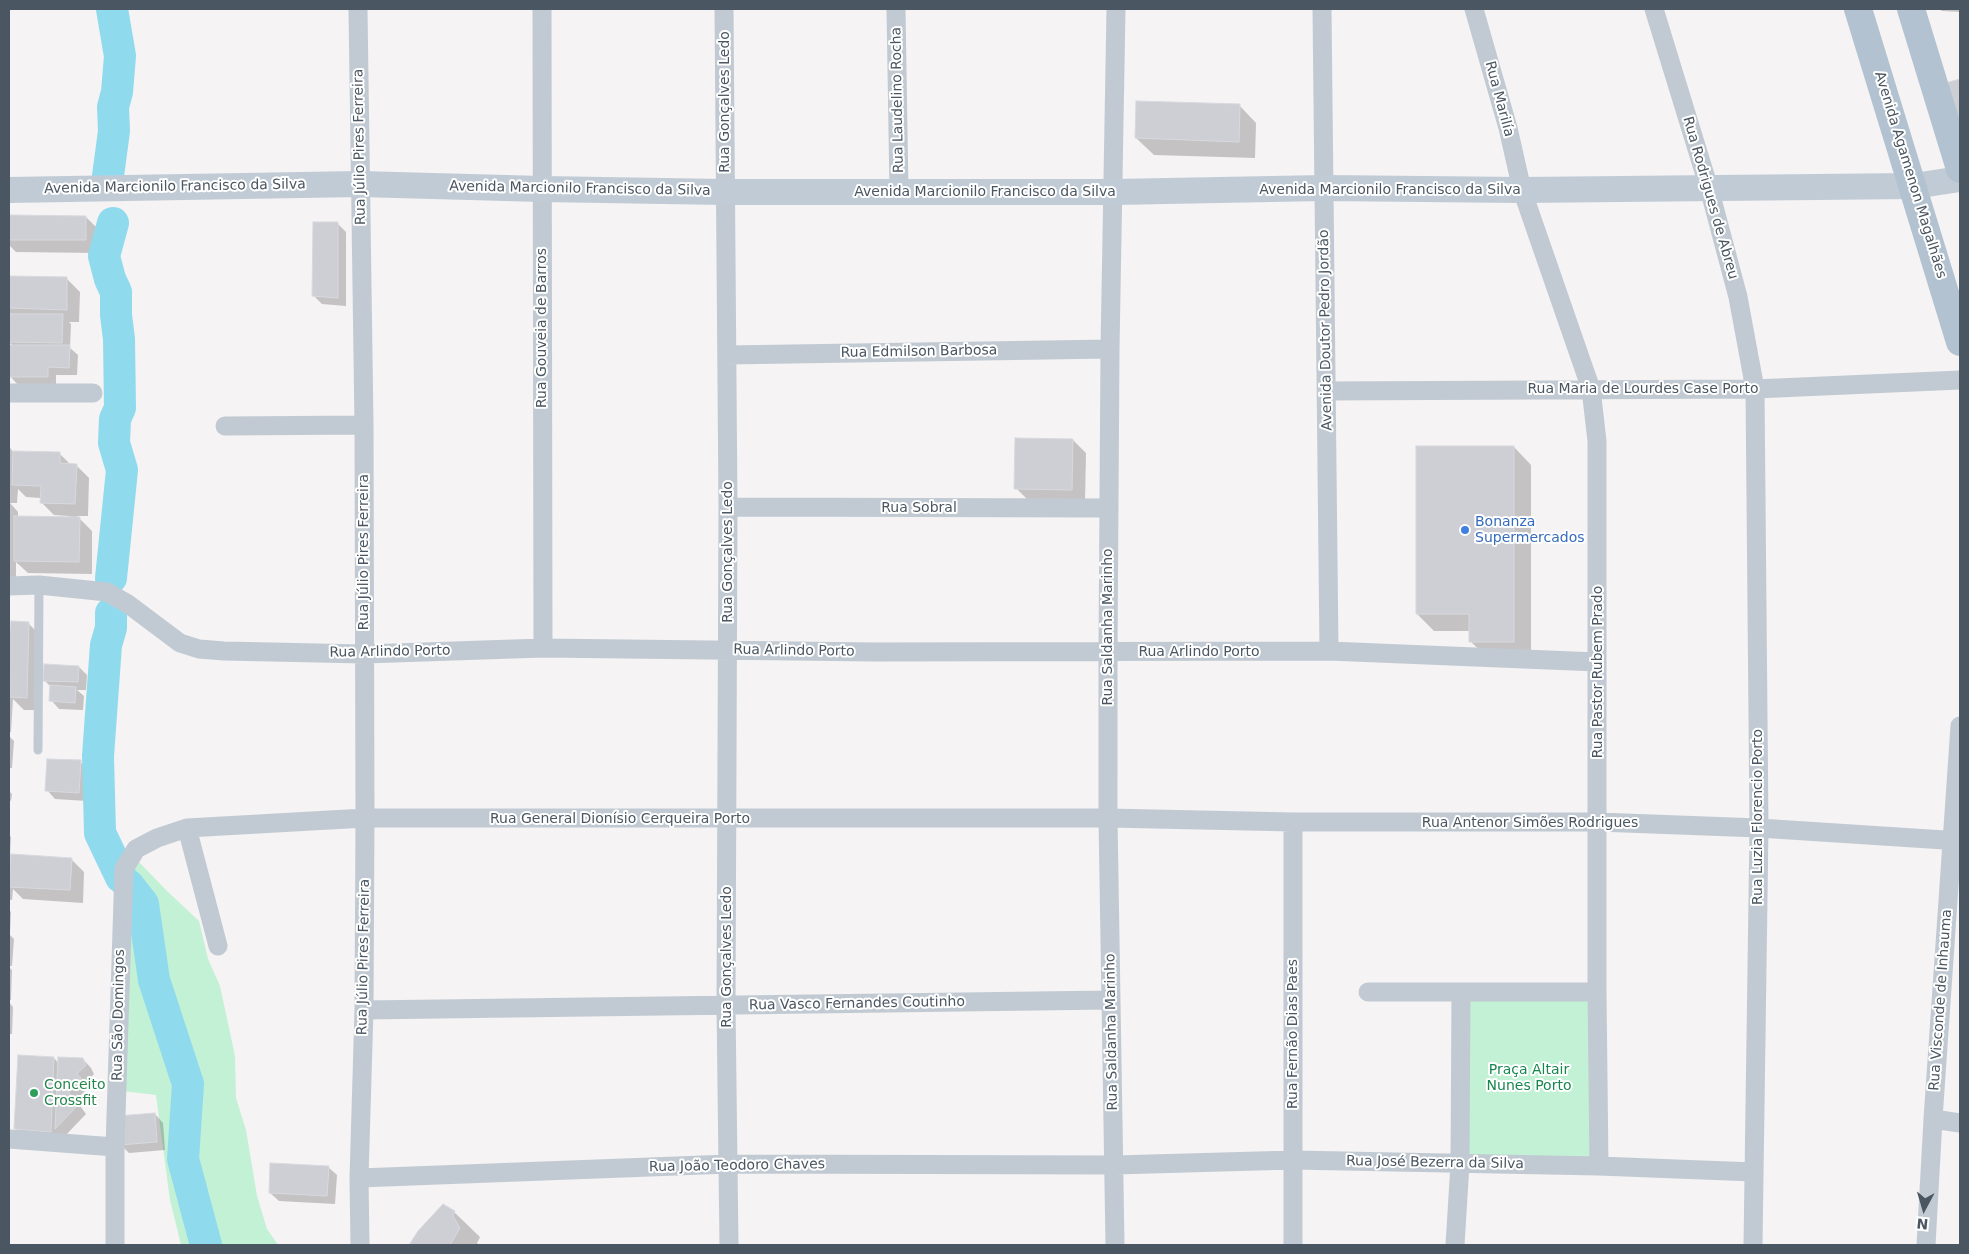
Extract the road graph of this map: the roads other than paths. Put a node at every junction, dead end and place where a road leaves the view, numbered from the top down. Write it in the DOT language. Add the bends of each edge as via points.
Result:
graph roads {
  1 [pos="358,9"];
  2 [pos="542,9"];
  3 [pos="724,9"];
  4 [pos="896,9"];
  5 [pos="1116,9"];
  6 [pos="1322,9"];
  7 [pos="1474,9"];
  8 [pos="1654,9"];
  9 [pos="1858,9"];
  10 [pos="1911,9"];
  11 [pos="1960,170"];
  12 [pos="1960,179"];
  13 [pos="360,184"];
  14 [pos="1914,186"];
  15 [pos="1324,188"];
  16 [pos="1710,188"];
  17 [pos="542,189"];
  18 [pos="9,190"];
  19 [pos="1522,190"];
  20 [pos="726,192"];
  21 [pos="899,192"];
  22 [pos="1114,192"];
  23 [pos="1960,342"];
  24 [pos="1110,349"];
  25 [pos="727,355"];
  26 [pos="1960,380"];
  27 [pos="1591,389"];
  28 [pos="1755,389"];
  29 [pos="1326,391"];
  30 [pos="9,393"];
  31 [pos="93,393"];
  32 [pos="364,425"];
  33 [pos="225,426"];
  34 [pos="728,507"];
  35 [pos="1109,508"];
  36 [pos="39,585"];
  37 [pos="9,586"];
  38 [pos="543,648"];
  39 [pos="728,650"];
  40 [pos="1329,651"];
  41 [pos="1108,653"];
  42 [pos="364,654"];
  43 [pos="1597,662"];
  44 [pos="1960,726"];
  45 [pos="38,750"];
  46 [pos="365,818"];
  47 [pos="1108,818"];
  48 [pos="728,820"];
  49 [pos="1293,822"];
  50 [pos="1598,822"];
  51 [pos="187,828"];
  52 [pos="1759,828"];
  53 [pos="1956,841"];
  54 [pos="136,849"];
  55 [pos="218,946"];
  56 [pos="1951,982"];
  57 [pos="1368,992"];
  58 [pos="1462,992"];
  59 [pos="1597,992"];
  60 [pos="1110,1000"];
  61 [pos="726,1005"];
  62 [pos="364,1010"];
  63 [pos="1933,1119"];
  64 [pos="1960,1123"];
  65 [pos="9,1139"];
  66 [pos="115,1147"];
  67 [pos="1293,1160"];
  68 [pos="729,1164"];
  69 [pos="1460,1164"];
  70 [pos="1115,1165"];
  71 [pos="1599,1166"];
  72 [pos="1754,1172"];
  73 [pos="359,1178"];
  74 [pos="115,1245"];
  75 [pos="360,1245"];
  76 [pos="729,1245"];
  77 [pos="1115,1245"];
  78 [pos="1293,1245"];
  79 [pos="1455,1245"];
  80 [pos="1753,1245"];
  81 [pos="1926,1245"];
  1 -- 13 [label="street, Rua Júlio Pires Ferreira"];
  2 -- 17 [label="street, Rua Gouveia de Barros"];
  3 -- 20 [label="street, Rua Gonçalves Ledo"];
  4 -- 21 [label="street, Rua Laudelino Rocha"];
  5 -- 22 [label="street, Rua Saldanha Marinho"];
  6 -- 15 [label="street, Avenida Doutor Pedro Jordão"];
  7 -- 19 [label="street, Rua Marilía"];
  8 -- 16 [label="street, Rua Rodrigues de Abreu"];
  9 -- 14 [label="main road, Avenida Agamenon Magalhães"];
  10 -- 11 [label="main road"];
  12 -- 14 [label="street, Avenida Marcionilo Francisco da Silva"];
  13 -- 17 [label="street, Avenida Marcionilo Francisco da Silva"];
  13 -- 18 [label="street, Avenida Marcionilo Francisco da Silva"];
  13 -- 32 [label="street, Rua Júlio Pires Ferreira"];
  14 -- 16 [label="street, Avenida Marcionilo Francisco da Silva"];
  14 -- 23 [label="main road, Avenida Agamenon Magalhães"];
  15 -- 19 [label="street, Avenida Marcionilo Francisco da Silva"];
  15 -- 22 [label="street, Avenida Marcionilo Francisco da Silva"];
  15 -- 29 [label="street, Avenida Doutor Pedro Jordão"];
  16 -- 19 [label="street, Avenida Marcionilo Francisco da Silva"];
  16 -- 28 [label="street, Rua Rodrigues de Abreu" via="1738,297"];
  17 -- 20 [label="street, Avenida Marcionilo Francisco da Silva"];
  17 -- 38 [label="street, Rua Gouveia de Barros"];
  19 -- 27 [label="street, Rua Pastor Rubem Prado"];
  20 -- 21 [label="street, Avenida Marcionilo Francisco da Silva"];
  20 -- 25 [label="street, Rua Gonçalves Ledo"];
  21 -- 22 [label="street, Avenida Marcionilo Francisco da Silva"];
  22 -- 24 [label="street, Rua Saldanha Marinho"];
  24 -- 25 [label="street, Rua Edmilson Barbosa"];
  24 -- 35 [label="street, Rua Saldanha Marinho"];
  25 -- 34 [label="street, Rua Gonçalves Ledo"];
  26 -- 28 [label="street, Rua Maria de Lourdes Case Porto"];
  27 -- 28 [label="street, Rua Maria de Lourdes Case Porto"];
  27 -- 29 [label="street, Rua Maria de Lourdes Case Porto"];
  27 -- 43 [label="street, Rua Pastor Rubem Prado" via="1596,442"];
  28 -- 52 [label="street, Rua Luzia Florencio Porto"];
  29 -- 40 [label="street, Avenida Doutor Pedro Jordão"];
  30 -- 31 [label="street"];
  32 -- 33 [label="street"];
  32 -- 42 [label="street, Rua Júlio Pires Ferreira"];
  34 -- 35 [label="street, Rua Sobral"];
  34 -- 39 [label="street, Rua Gonçalves Ledo"];
  35 -- 41 [label="street, Rua Saldanha Marinho"];
  36 -- 37 [label="street, Rua Arlindo Porto"];
  36 -- 42 [label="street, Rua Arlindo Porto" via="106,592 128,604 180,643 199,648"];
  36 -- 45 [label="lane"];
  38 -- 39 [label="street, Rua Arlindo Porto"];
  38 -- 42 [label="street, Rua Arlindo Porto"];
  39 -- 41 [label="street, Rua Arlindo Porto"];
  39 -- 48 [label="street, Rua Gonçalves Ledo"];
  40 -- 41 [label="street, Rua Arlindo Porto"];
  40 -- 43 [label="street, Rua Arlindo Porto"];
  41 -- 47 [label="street, Rua Saldanha Marinho"];
  42 -- 46 [label="street, Rua Júlio Pires Ferreira"];
  43 -- 50 [label="street, Rua Pastor Rubem Prado"];
  44 -- 53 [label="street, Rua Visconde de Inhauma"];
  46 -- 48 [label="street, Rua General Dionísio Cerqueira Porto"];
  46 -- 51 [label="street, Rua General Dionísio Cerqueira Porto"];
  46 -- 62 [label="street, Rua Júlio Pires Ferreira"];
  47 -- 48 [label="street, Rua General Dionísio Cerqueira Porto"];
  47 -- 49 [label="street, Rua Antenor Simões Rodrigues"];
  47 -- 60 [label="street, Rua Saldanha Marinho"];
  48 -- 61 [label="street, Rua Gonçalves Ledo"];
  49 -- 50 [label="street, Rua Antenor Simões Rodrigues"];
  49 -- 67 [label="street, Rua Fernão Dias Paes"];
  50 -- 52 [label="street, Rua Antenor Simões Rodrigues"];
  50 -- 59 [label="street, Rua Pastor Rubem Prado"];
  51 -- 54 [label="street, Rua General Dionísio Cerqueira Porto"];
  51 -- 55 [label="street"];
  52 -- 53 [label="street, Rua Antenor Simões Rodrigues"];
  52 -- 72 [label="street, Rua Luzia Florencio Porto"];
  53 -- 56 [label="street, Rua Visconde de Inhauma"];
  54 -- 66 [label="street, Rua São Domingos" via="124,869"];
  56 -- 63 [label="street, Rua Visconde de Inhauma"];
  57 -- 58 [label="street"];
  58 -- 59 [label="street"];
  58 -- 69 [label="street"];
  59 -- 71 [label="street, Rua Pastor Rubem Prado"];
  60 -- 61 [label="street, Rua Vasco Fernandes Coutinho"];
  60 -- 70 [label="street, Rua Saldanha Marinho"];
  61 -- 62 [label="street, Rua Vasco Fernandes Coutinho"];
  61 -- 68 [label="street, Rua Gonçalves Ledo"];
  62 -- 73 [label="street, Rua Júlio Pires Ferreira"];
  63 -- 64 [label="street"];
  63 -- 81 [label="street, Rua Visconde de Inhauma"];
  65 -- 66 [label="street"];
  66 -- 74 [label="street, Rua São Domingos"];
  67 -- 69 [label="street, Rua José Bezerra da Silva"];
  67 -- 70 [label="street, Rua José Bezerra da Silva"];
  67 -- 78 [label="street, Rua Fernão Dias Paes"];
  68 -- 70 [label="street, Rua João Teodoro Chaves"];
  68 -- 73 [label="street, Rua João Teodoro Chaves"];
  68 -- 76 [label="street, Rua Gonçalves Ledo"];
  69 -- 71 [label="street, Rua José Bezerra da Silva"];
  69 -- 79 [label="street"];
  70 -- 77 [label="street, Rua Saldanha Marinho"];
  71 -- 72 [label="street, Rua José Bezerra da Silva"];
  72 -- 80 [label="street, Rua Luzia Florencio Porto"];
  73 -- 75 [label="street, Rua Júlio Pires Ferreira"];
}
